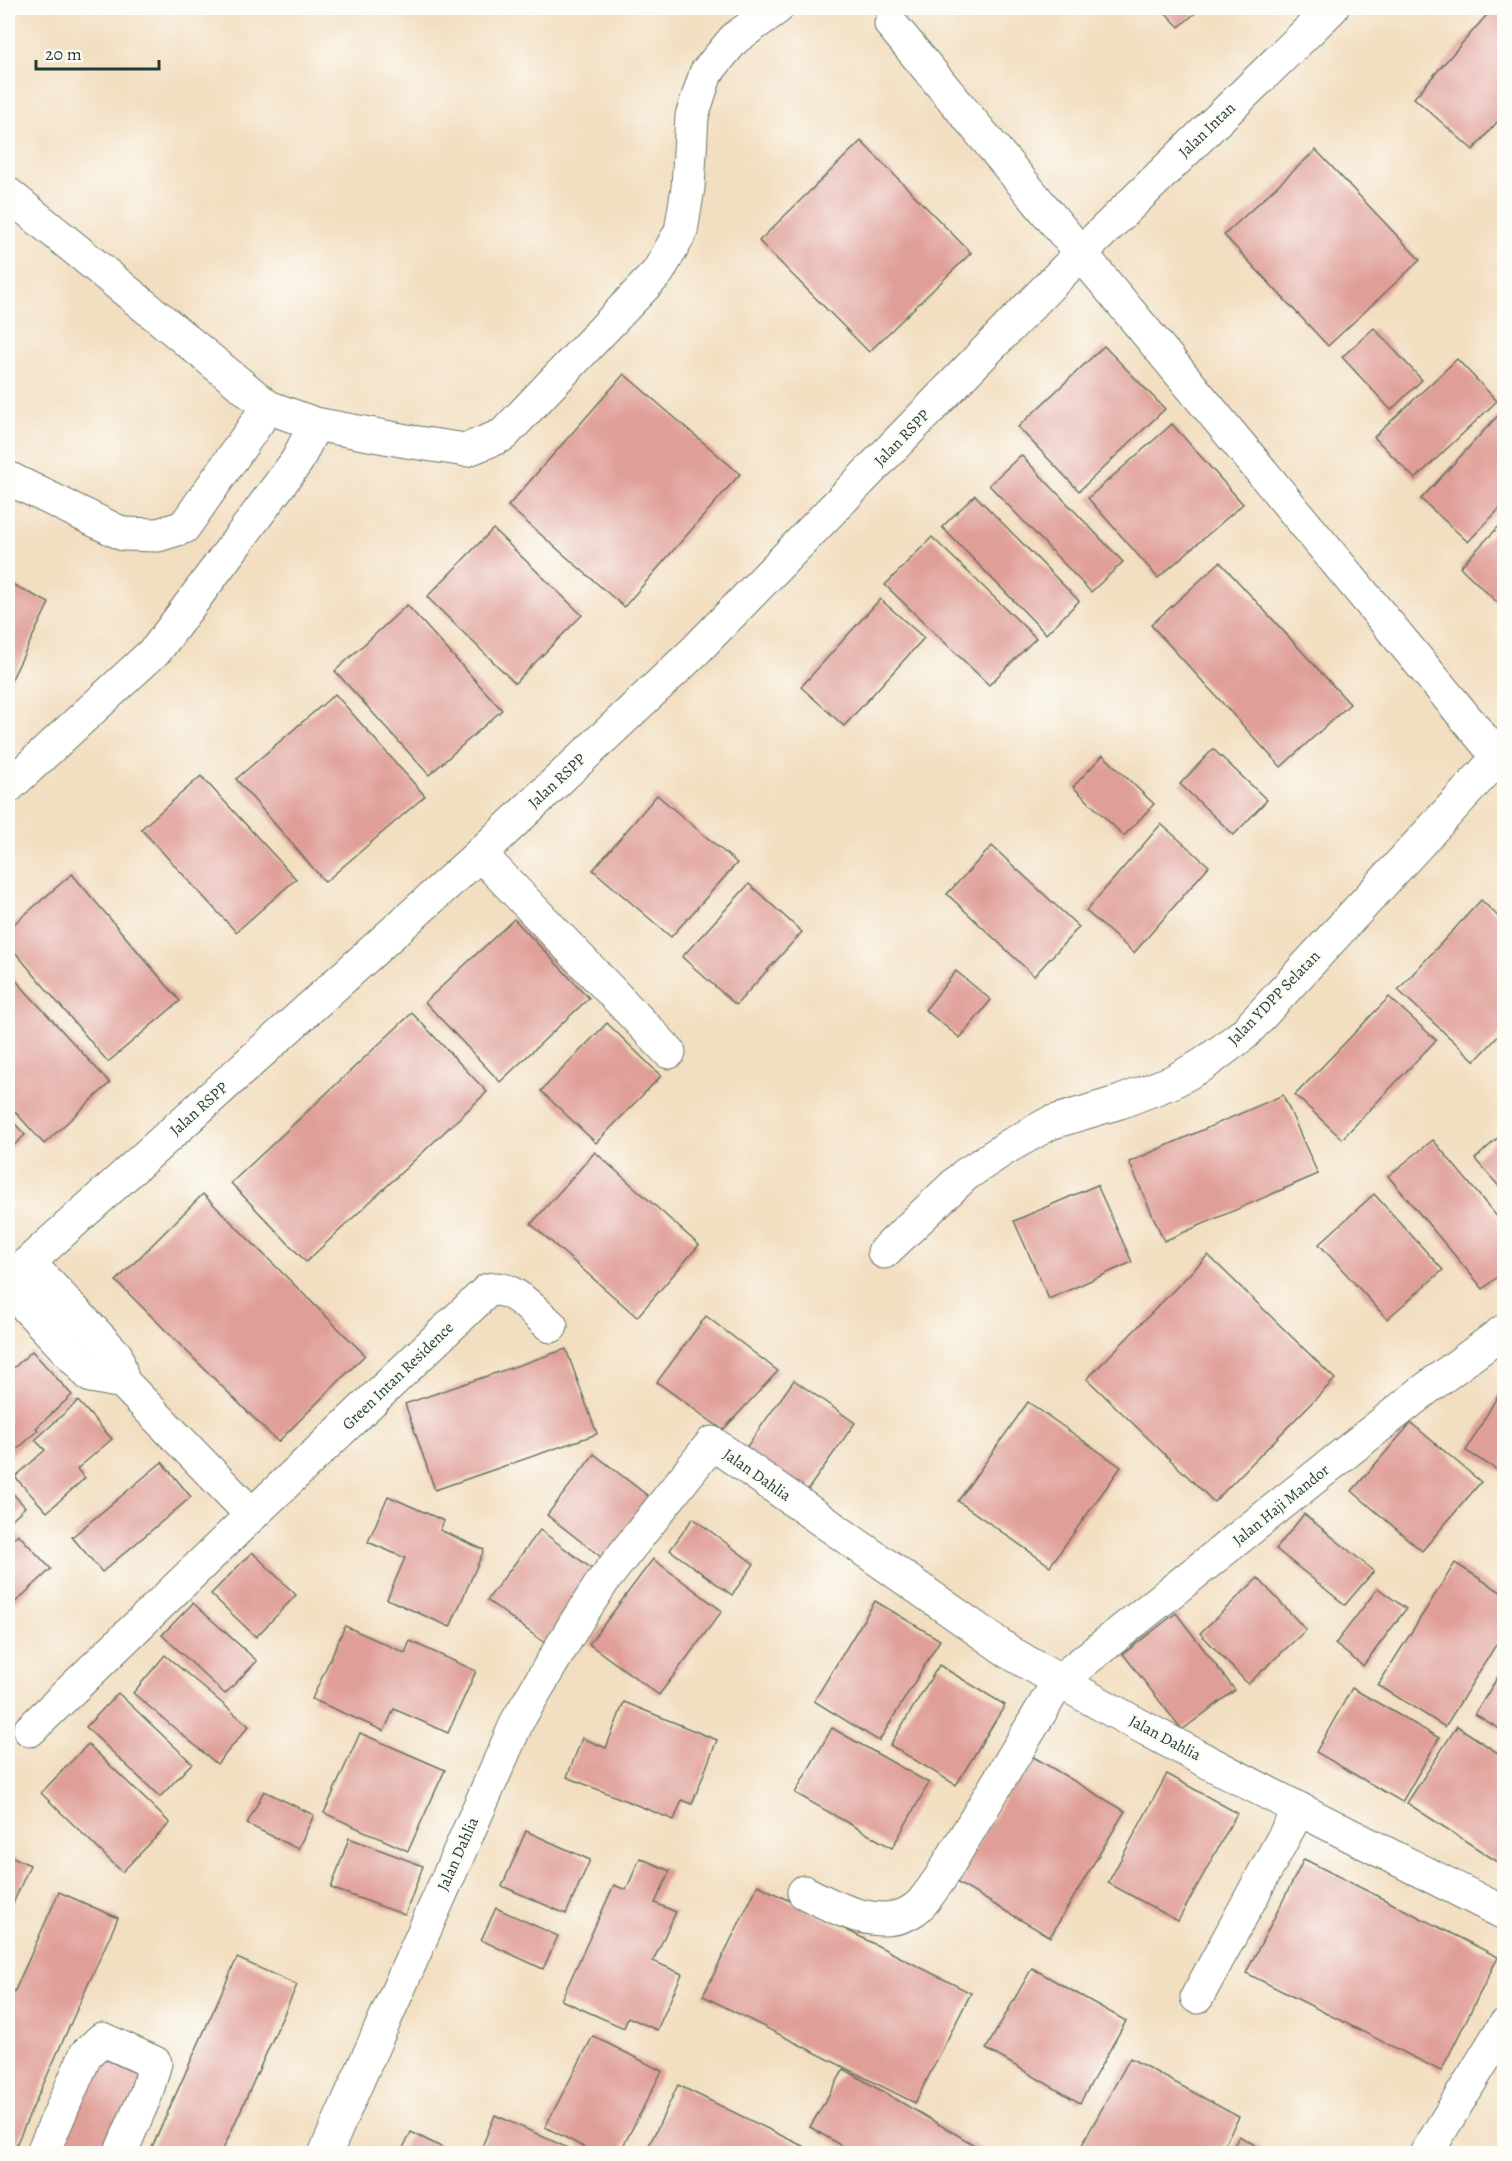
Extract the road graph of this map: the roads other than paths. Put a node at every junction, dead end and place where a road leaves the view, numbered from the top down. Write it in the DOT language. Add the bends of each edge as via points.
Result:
graph roads {
  1 [pos="777,8"];
  2 [pos="1332,8"];
  3 [pos="891,24"];
  4 [pos="8,194"];
  5 [pos="1081,253"];
  6 [pos="268,407"];
  7 [pos="315,424"];
  8 [pos="8,478"];
  9 [pos="1501,754"];
  10 [pos="8,787"];
  11 [pos="480,854"];
  12 [pos="669,1052"];
  13 [pos="884,1252"];
  14 [pos="18,1272"];
  15 [pos="8,1287"];
  16 [pos="551,1326"];
  17 [pos="1504,1331"];
  18 [pos="123,1382"];
  19 [pos="252,1515"];
  20 [pos="1059,1681"];
  21 [pos="30,1730"];
  22 [pos="1299,1809"];
  23 [pos="804,1892"];
  24 [pos="1504,1912"];
  25 [pos="1197,1996"];
  26 [pos="1504,2026"];
  27 [pos="42,2154"];
  28 [pos="120,2154"];
  29 [pos="325,2154"];
  30 [pos="1426,2154"];
  1 -- 7 [label="street" via="735,38 706,73 692,116 681,231 658,272 503,435 466,450"];
  2 -- 5 [label="street, Jalan Intan"];
  3 -- 5 [label="street"];
  4 -- 6 [label="street"];
  5 -- 9 [label="street"];
  5 -- 11 [label="street, Jalan RSPP" via="695,651"];
  6 -- 7 [label="street"];
  6 -- 8 [label="street" via="184,527 158,535 123,534"];
  7 -- 10 [label="street" via="297,461 157,649"];
  9 -- 13 [label="street, Jalan YDPP Selatan" via="1244,1034 1172,1082 1050,1124 1010,1146 965,1175"];
  11 -- 12 [label="street"];
  11 -- 14 [label="street, Jalan RSPP"];
  14 -- 18 [label="street" via="116,1355"];
  15 -- 18 [label="street" via="91,1376"];
  16 -- 19 [label="street, Green Intan Residence" via="512,1294 502,1289 488,1290"];
  17 -- 20 [label="street, Jalan Haji Mandor"];
  18 -- 19 [label="street"];
  19 -- 21 [label="street, Green Intan Residence"];
  20 -- 22 [label="street, Jalan Dahlia"];
  20 -- 23 [label="street" via="939,1880 916,1909 898,1917 872,1918 830,1906"];
  20 -- 29 [label="street, Jalan Dahlia" via="1011,1653 712,1443 603,1581 518,1720"];
  22 -- 24 [label="street, Jalan Dahlia"];
  22 -- 25 [label="street"];
  26 -- 30 [label="street"];
  27 -- 28 [label="street" via="86,2054 102,2039 155,2063"];
}
